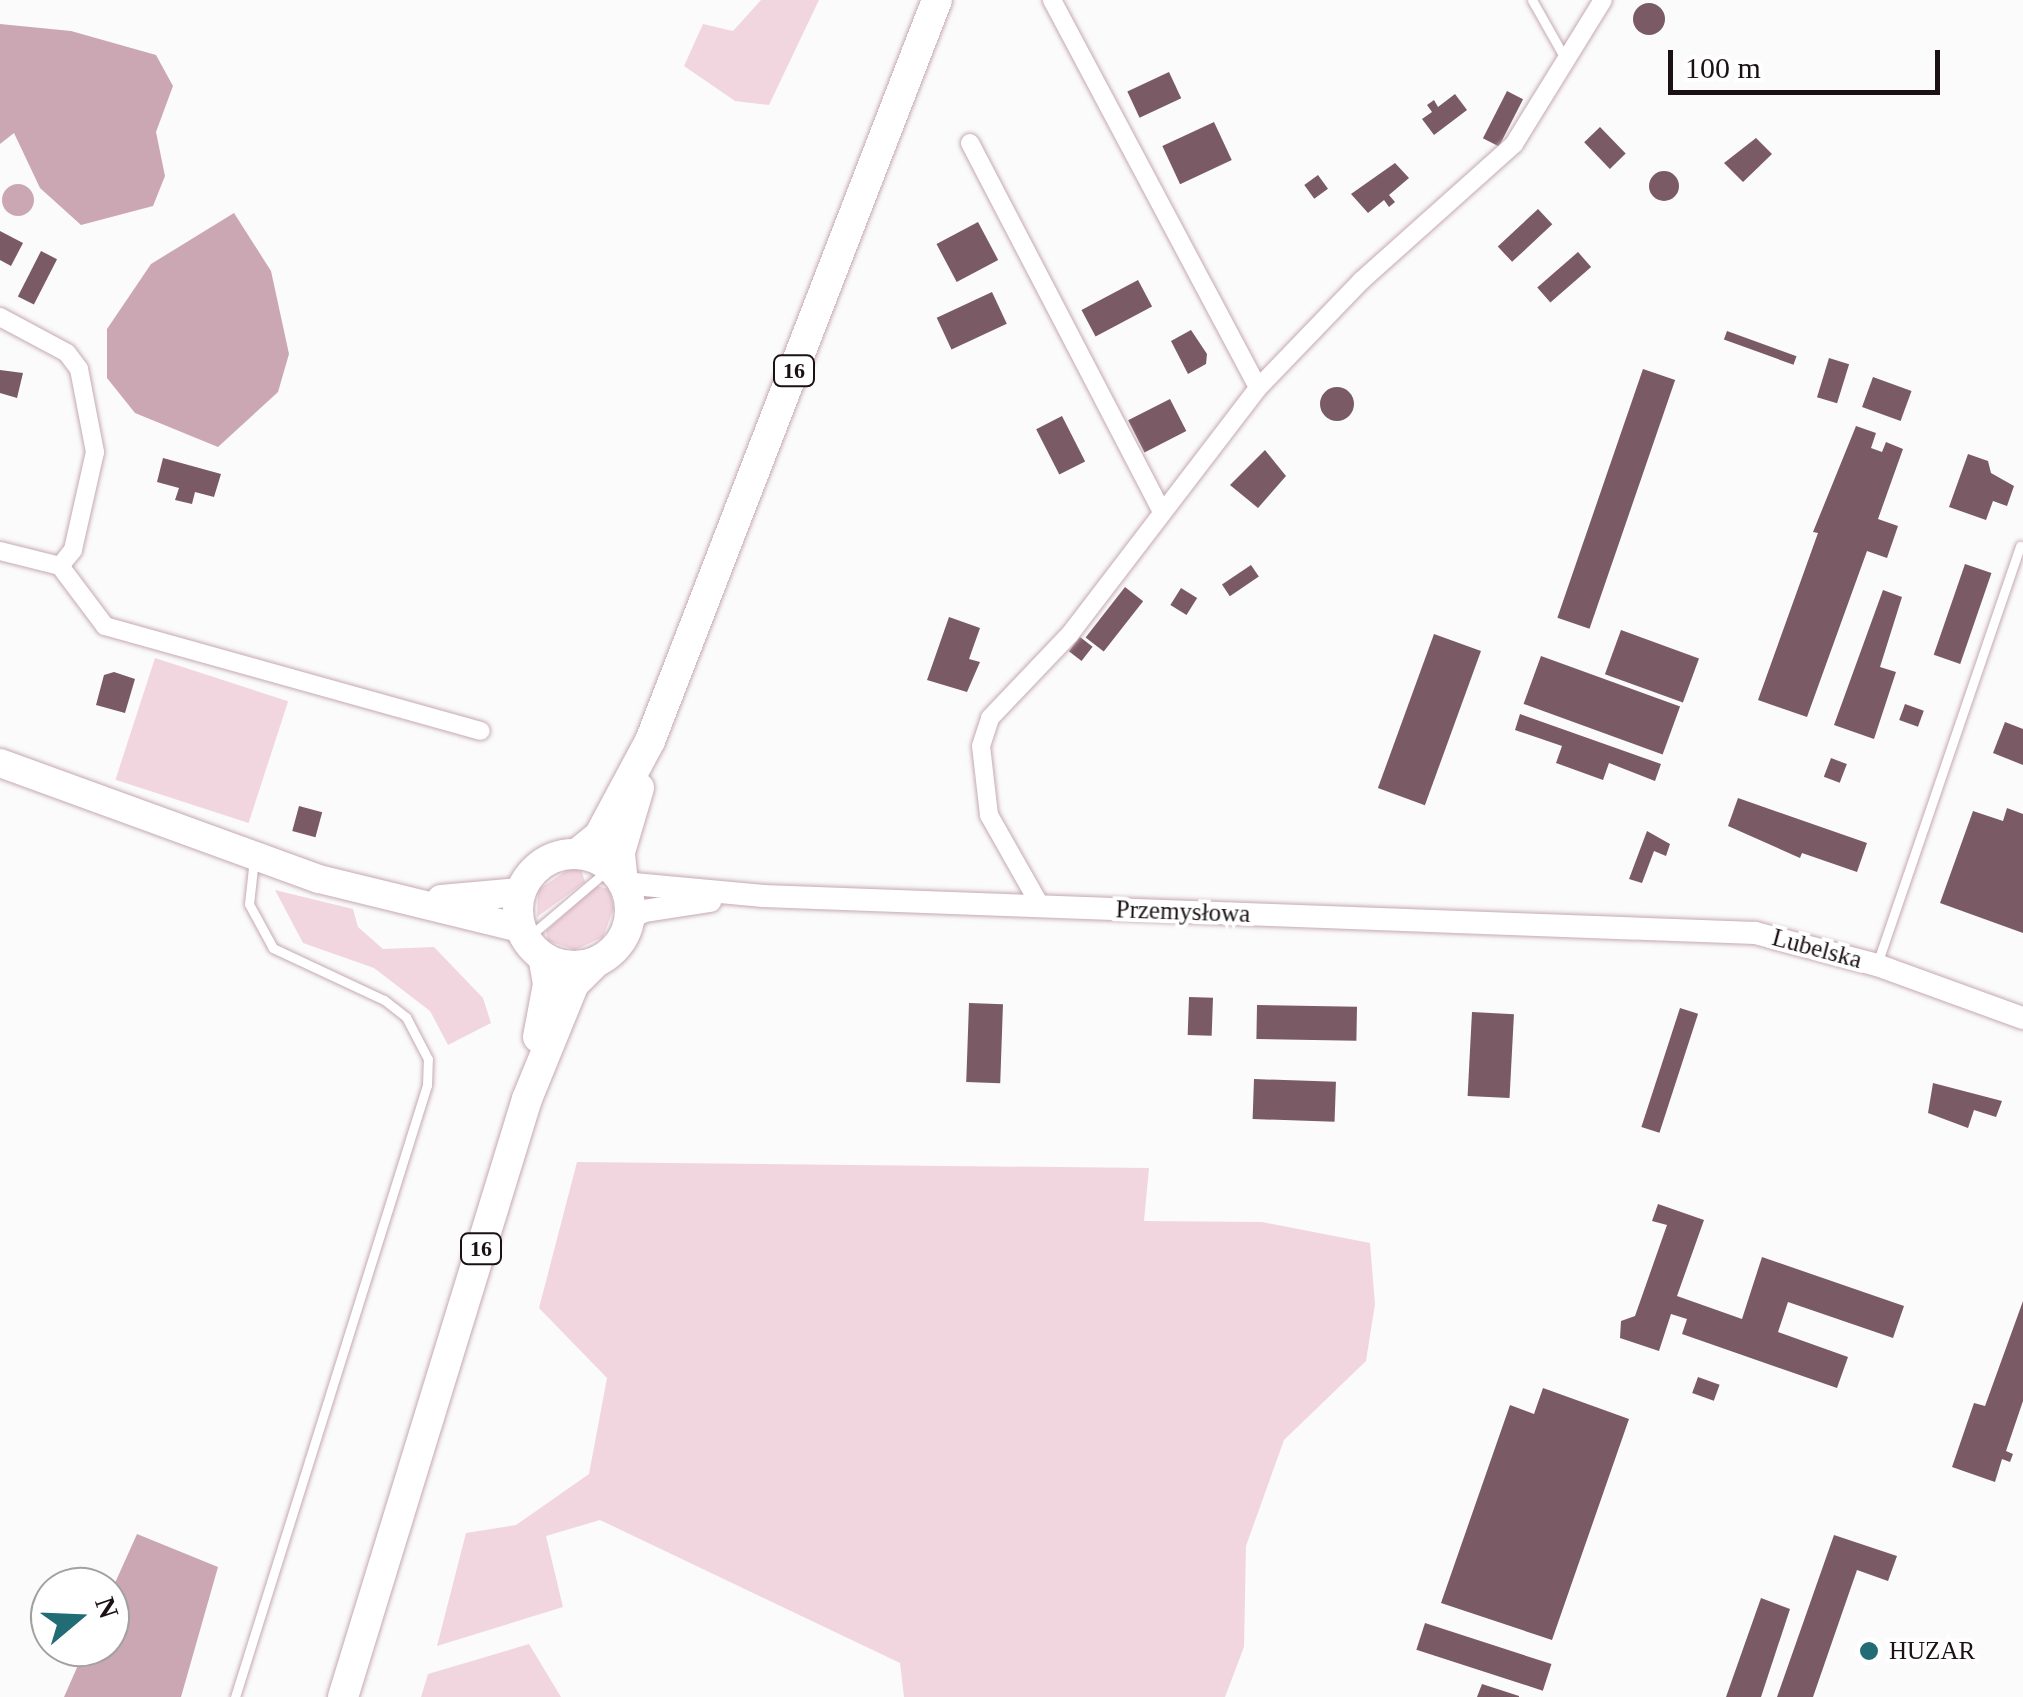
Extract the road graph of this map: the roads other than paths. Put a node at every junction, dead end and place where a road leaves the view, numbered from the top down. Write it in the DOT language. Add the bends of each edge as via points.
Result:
graph roads {
  1 [pos="937,0"];
  2 [pos="1052,0"];
  3 [pos="1532,0"];
  4 [pos="1603,0"];
  5 [pos="1566,60"];
  6 [pos="970,142"];
  7 [pos="0,318"];
  8 [pos="1258,388"];
  9 [pos="1160,510"];
  10 [pos="2020,546"];
  11 [pos="0,551"];
  12 [pos="60,566"];
  13 [pos="482,731"];
  14 [pos="650,742"];
  15 [pos="0,763"];
  16 [pos="578,853"];
  17 [pos="255,856"];
  18 [pos="617,875"];
  19 [pos="520,892"];
  20 [pos="763,896"];
  21 [pos="405,900"];
  22 [pos="1041,907"];
  23 [pos="630,919"];
  24 [pos="1603,924"];
  25 [pos="529,942"];
  26 [pos="596,962"];
  27 [pos="1877,965"];
  28 [pos="2023,1018"];
  29 [pos="527,1099"];
  30 [pos="234,1697"];
  31 [pos="343,1697"];
  1 -- 14 [label="main road, 16"];
  2 -- 8 [label="street"];
  3 -- 5 [label="lane"];
  4 -- 5 [label="street"];
  5 -- 8 [label="street" via="1514,144 1361,281"];
  6 -- 9 [label="street"];
  7 -- 12 [label="street" via="67,353 79,369 95,452 73,550"];
  8 -- 9 [label="street"];
  9 -- 22 [label="street" via="1070,634 990,718 981,746 989,815"];
  10 -- 27 [label="lane"];
  11 -- 12 [label="street"];
  12 -- 13 [label="street" via="106,626"];
  14 -- 16 [label="main road, 16" via="599,836"];
  14 -- 18 [label="main road, 16"];
  15 -- 17 [label="main road"];
  16 -- 18 [label="main road"];
  16 -- 19 [label="main road, 16" via="543,862"];
  17 -- 21 [label="main road"];
  17 -- 30 [label="lane" via="250,904 273,948 384,1000 406,1017 428,1059 427,1084"];
  18 -- 20 [label="street, Przemysłowa"];
  18 -- 23 [label="main road, 16"];
  18 -- 25 [label="lane"];
  19 -- 21 [label="main road"];
  19 -- 25 [label="main road, 16"];
  20 -- 22 [label="street, Przemysłowa"];
  20 -- 23 [label="street, Przemysłowa" via="671,905"];
  21 -- 25 [label="main road"];
  22 -- 24 [label="street, Przemysłowa"];
  23 -- 26 [label="main road, 16" via="624,937"];
  24 -- 27 [label="street, Lubelska" via="1755,933"];
  25 -- 26 [label="main road" via="560,965"];
  25 -- 29 [label="main road, 16" via="548,984"];
  26 -- 29 [label="main road, 16" via="574,984"];
  27 -- 28 [label="street, Lubelska"];
  29 -- 31 [label="main road, 16"];
}
